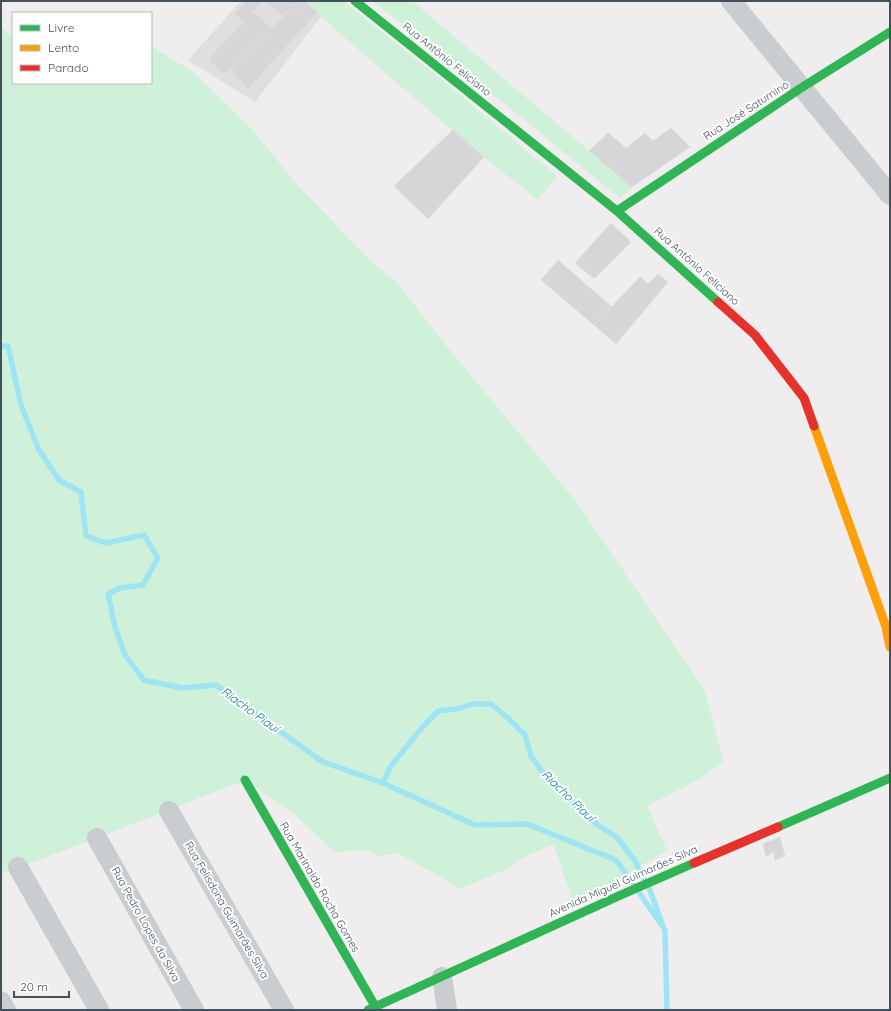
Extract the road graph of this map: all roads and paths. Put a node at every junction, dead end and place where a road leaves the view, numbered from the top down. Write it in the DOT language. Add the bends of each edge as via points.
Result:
graph roads {
  1 [pos="355,1"];
  2 [pos="731,1"];
  3 [pos="890,32"];
  4 [pos="801,88"];
  5 [pos="890,195"];
  6 [pos="617,211"];
  7 [pos="888,627"];
  8 [pos="890,647"];
  9 [pos="890,778"];
  10 [pos="245,780"];
  11 [pos="169,810"];
  12 [pos="97,838"];
  13 [pos="18,867"];
  14 [pos="442,977"];
  15 [pos="1,1001"];
  16 [pos="371,1008"];
  17 [pos="6,1010"];
  18 [pos="99,1010"];
  19 [pos="194,1010"];
  20 [pos="284,1010"];
  21 [pos="447,1010"];
  1 -- 6 [label="street, Rua Antônio Feliciano"];
  2 -- 4 [label="street"];
  3 -- 4 [label="street, Rua José Saturnino"];
  4 -- 5 [label="street"];
  4 -- 6 [label="street, Rua José Saturnino"];
  6 -- 7 [label="street, Rua Antônio Feliciano" via="755,335 804,398"];
  7 -- 8 [label="street, Rua Antônio Feliciano"];
  9 -- 14 [label="street, Avenida Miguel Guimarães Silva" via="623,894"];
  10 -- 16 [label="street, Rua Marinaldo Rocha Gomes"];
  11 -- 20 [label="street, Rua Felisdona Guimarães Silva"];
  12 -- 19 [label="street, Rua Pedro Lopes da Silva"];
  13 -- 18 [label="street"];
  14 -- 16 [label="street, Avenida Miguel Guimarães Silva"];
  14 -- 21 [label="street"];
  15 -- 17 [label="street"];
}
